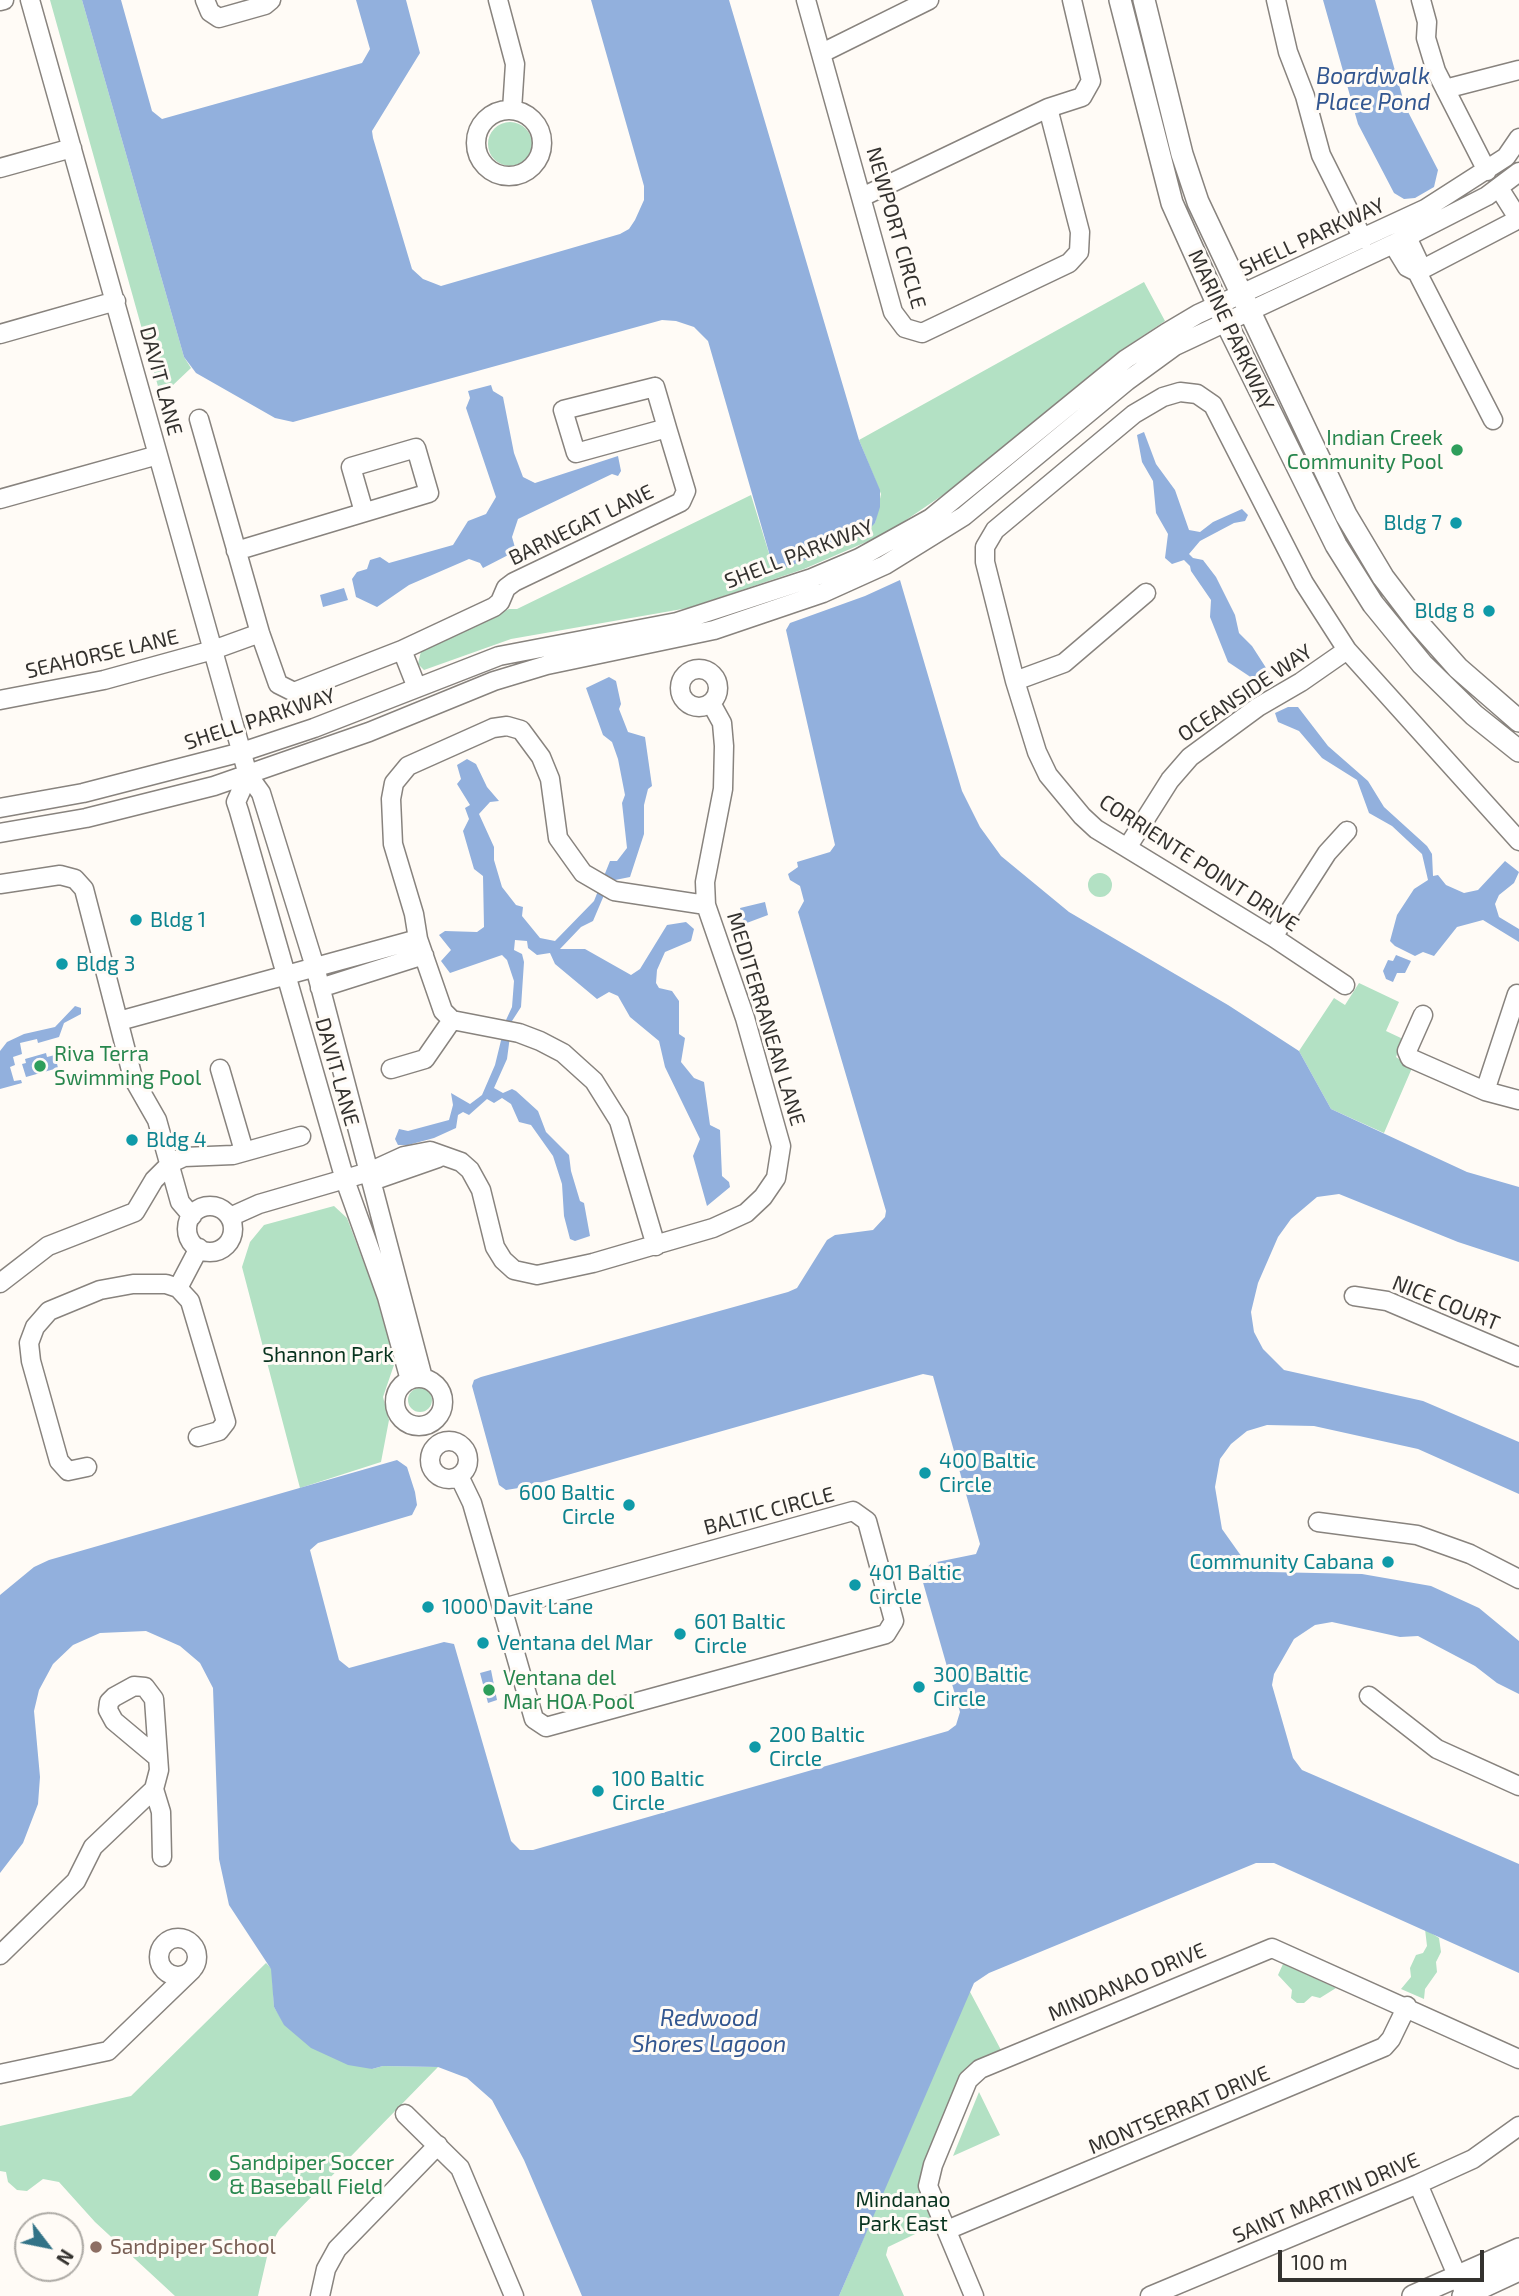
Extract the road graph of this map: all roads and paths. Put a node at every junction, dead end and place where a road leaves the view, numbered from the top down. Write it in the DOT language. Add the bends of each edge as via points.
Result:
graph roads {
  1 [pos="30,0"];
  2 [pos="205,0"];
  3 [pos="271,0"];
  4 [pos="498,0"];
  5 [pos="806,0"];
  6 [pos="929,0"];
  7 [pos="1072,0"];
  8 [pos="1120,0"];
  9 [pos="1144,0"];
  10 [pos="1276,0"];
  11 [pos="1421,0"];
  12 [pos="822,52"];
  13 [pos="1519,70"];
  14 [pos="1446,89"];
  15 [pos="1048,108"];
  16 [pos="512,110"];
  17 [pos="1519,138"];
  18 [pos="72,148"];
  19 [pos="0,168"];
  20 [pos="1487,171"];
  21 [pos="1519,172"];
  22 [pos="1499,188"];
  23 [pos="862,197"];
  24 [pos="1363,239"];
  25 [pos="1400,241"];
  26 [pos="1420,270"];
  27 [pos="116,301"];
  28 [pos="1244,303"];
  29 [pos="1221,313"];
  30 [pos="0,334"];
  31 [pos="199,419"];
  32 [pos="1493,420"];
  33 [pos="667,428"];
  34 [pos="158,455"];
  35 [pos="0,499"];
  36 [pos="364,512"];
  37 [pos="236,551"];
  38 [pos="1146,593"];
  39 [pos="260,633"];
  40 [pos="213,650"];
  41 [pos="402,650"];
  42 [pos="1347,650"];
  43 [pos="1015,681"];
  44 [pos="417,688"];
  45 [pos="0,700"];
  46 [pos="711,703"];
  47 [pos="1519,721"];
  48 [pos="1519,751"];
  49 [pos="242,752"];
  50 [pos="248,775"];
  51 [pos="0,808"];
  52 [pos="1347,831"];
  53 [pos="0,834"];
  54 [pos="1518,840"];
  55 [pos="1127,848"];
  56 [pos="0,884"];
  57 [pos="706,905"];
  58 [pos="1273,937"];
  59 [pos="421,947"];
  60 [pos="315,967"];
  61 [pos="286,975"];
  62 [pos="1345,985"];
  63 [pos="320,988"];
  64 [pos="1517,994"];
  65 [pos="1423,1014"];
  66 [pos="452,1020"];
  67 [pos="119,1021"];
  68 [pos="220,1069"];
  69 [pos="391,1069"];
  70 [pos="1485,1091"];
  71 [pos="1519,1100"];
  72 [pos="301,1136"];
  73 [pos="244,1151"];
  74 [pos="171,1163"];
  75 [pos="370,1177"];
  76 [pos="345,1180"];
  77 [pos="192,1216"];
  78 [pos="230,1217"];
  79 [pos="656,1246"];
  80 [pos="198,1248"];
  81 [pos="0,1283"];
  82 [pos="177,1288"];
  83 [pos="1354,1296"];
  84 [pos="1519,1357"];
  85 [pos="416,1379"];
  86 [pos="430,1422"];
  87 [pos="198,1437"];
  88 [pos="442,1443"];
  89 [pos="87,1467"];
  90 [pos="459,1476"];
  91 [pos="1318,1522"];
  92 [pos="1519,1579"];
  93 [pos="503,1608"];
  94 [pos="1369,1696"];
  95 [pos="157,1757"];
  96 [pos="1519,1786"];
  97 [pos="154,1789"];
  98 [pos="162,1857"];
  99 [pos="0,1955"];
  100 [pos="192,1970"];
  101 [pos="1407,2006"];
  102 [pos="1519,2059"];
  103 [pos="0,2074"];
  104 [pos="405,2114"];
  105 [pos="1516,2129"];
  106 [pos="438,2145"];
  107 [pos="1418,2184"];
  108 [pos="947,2230"];
  109 [pos="1519,2249"];
  110 [pos="1519,2270"];
  111 [pos="1463,2291"];
  112 [pos="320,2296"];
  113 [pos="514,2296"];
  114 [pos="974,2296"];
  115 [pos="1150,2296"];
  116 [pos="1413,2296"];
  1 -- 18 [label="street, DAVIT LANE"];
  2 -- 3 [label="street" via="219,18"];
  4 -- 16 [label="street" via="516,64"];
  5 -- 12 [label="street, NEWPORT CIRCLE"];
  6 -- 12 [label="street"];
  7 -- 15 [label="street" via="1091,79 1082,97"];
  8 -- 29 [label="main road, MARINE PARKWAY" via="1172,203"];
  9 -- 28 [label="main road, MARINE PARKWAY" via="1182,154 1198,202"];
  10 -- 24 [label="street" via="1321,155"];
  11 -- 14 [label="street" via="1428,46"];
  12 -- 23 [label="street, NEWPORT CIRCLE"];
  13 -- 14 [label="street"];
  14 -- 20 [label="street"];
  15 -- 23 [label="street"];
  15 -- 23 [label="street, NEWPORT CIRCLE" via="1080,232 1079,252 1069,263 926,332 905,328 894,317"];
  17 -- 20 [label="street, SHELL PARKWAY" via="1509,155"];
  18 -- 19 [label="street"];
  18 -- 27 [label="street, DAVIT LANE"];
  20 -- 24 [label="street, SHELL PARKWAY" via="1426,209"];
  21 -- 22 [label="street, SHELL PARKWAY"];
  22 -- 25 [label="street, SHELL PARKWAY"];
  22 -- 26 [label="street" via="1516,215 1513,222"];
  24 -- 28 [label="street, SHELL PARKWAY"];
  25 -- 26 [label="street" via="1409,269"];
  25 -- 28 [label="street, SHELL PARKWAY"];
  26 -- 32 [label="street"];
  27 -- 30 [label="street"];
  27 -- 34 [label="street, DAVIT LANE"];
  28 -- 29 [label="street, SHELL PARKWAY"];
  28 -- 47 [label="main road, MARINE PARKWAY" via="1346,515 1384,577 1458,668"];
  29 -- 44 [label="street, SHELL PARKWAY" via="1126,359 959,497 925,522 859,558 714,611 528,648"];
  29 -- 48 [label="main road, MARINE PARKWAY" via="1336,545 1373,604 1422,664"];
  29 -- 50 [label="street, SHELL PARKWAY" via="1127,381 964,516 885,565 823,593 714,630 547,665 494,681"];
  31 -- 37 [label="street, BARNEGAT LANE"];
  33 -- 33 [label="street, BARNEGAT LANE" via="655,387 563,410 576,453"];
  33 -- 41 [label="street, BARNEGAT LANE" via="686,491 681,502 514,582 499,604"];
  34 -- 35 [label="street"];
  34 -- 40 [label="street, DAVIT LANE"];
  36 -- 36 [label="street" via="429,493 416,448 351,467"];
  36 -- 37 [label="street"];
  37 -- 39 [label="street, BARNEGAT LANE"];
  38 -- 43 [label="street" via="1064,663"];
  39 -- 40 [label="street"];
  39 -- 41 [label="street, BARNEGAT LANE" via="278,684 294,692"];
  40 -- 45 [label="street, SEAHORSE LANE" via="71,688"];
  40 -- 49 [label="street, DAVIT LANE"];
  41 -- 44 [label="street"];
  42 -- 43 [label="street, CORRIENTE POINT DRIVE" via="1304,583 1217,410 1201,396 1182,392 1134,414 995,530 987,543 984,557"];
  42 -- 54 [label="street, CORRIENTE POINT DRIVE"];
  42 -- 55 [label="street, OCEANSIDE WAY" via="1258,706 1190,757"];
  43 -- 55 [label="street, CORRIENTE POINT DRIVE" via="1027,726 1048,775 1082,816"];
  44 -- 49 [label="street, SHELL PARKWAY"];
  46 -- 57 [label="street, MEDITERRANEAN LANE" via="722,723 723,789 705,882"];
  49 -- 50 [label="street, DAVIT LANE"];
  49 -- 51 [label="street, SHELL PARKWAY" via="83,793"];
  50 -- 53 [label="street, SHELL PARKWAY" via="86,818"];
  50 -- 60 [label="street, DAVIT LANE" via="261,793"];
  50 -- 61 [label="street, DAVIT LANE" via="236,802"];
  52 -- 58 [label="street" via="1327,853"];
  55 -- 58 [label="street, CORRIENTE POINT DRIVE"];
  56 -- 67 [label="street" via="60,875 80,884"];
  57 -- 59 [label="street" via="614,891 597,884 571,860 558,838 550,779 529,737 513,727 493,728 408,766 394,783 393,844"];
  57 -- 79 [label="street, MEDITERRANEAN LANE" via="745,1018 779,1137 781,1164 770,1188 746,1213"];
  58 -- 62 [label="street, CORRIENTE POINT DRIVE"];
  59 -- 60 [label="street"];
  59 -- 63 [label="street"];
  59 -- 66 [label="street" via="440,1003"];
  60 -- 61 [label="street"];
  60 -- 63 [label="street, DAVIT LANE"];
  61 -- 67 [label="street"];
  61 -- 76 [label="street, DAVIT LANE"];
  63 -- 75 [label="street, DAVIT LANE"];
  64 -- 70 [label="street"];
  65 -- 70 [label="street" via="1409,1056"];
  66 -- 69 [label="street" via="425,1059"];
  66 -- 79 [label="street" via="511,1032 563,1053 594,1081 610,1103"];
  67 -- 74 [label="street" via="133,1079 157,1120"];
  68 -- 73 [label="street"];
  70 -- 71 [label="street"];
  72 -- 73 [label="street"];
  73 -- 74 [label="street" via="184,1157"];
  74 -- 77 [label="street" via="180,1202"];
  74 -- 81 [label="street" via="146,1190 135,1212 48,1245"];
  75 -- 76 [label="street, MEDITERRANEAN LANE"];
  75 -- 79 [label="street, MEDITERRANEAN LANE" via="412,1154 430,1151 461,1162 476,1178 495,1247 514,1270 537,1275 562,1271"];
  75 -- 85 [label="street, DAVIT LANE"];
  76 -- 78 [label="street, MEDITERRANEAN LANE"];
  76 -- 85 [label="street, DAVIT LANE"];
  77 -- 78 [label="street" via="211,1206"];
  77 -- 80 [label="street" via="188,1229"];
  78 -- 80 [label="street" via="233,1231 227,1245 213,1251"];
  80 -- 82 [label="street"];
  82 -- 87 [label="street" via="194,1309 226,1422 219,1431"];
  82 -- 89 [label="street" via="149,1282 90,1293 49,1311 33,1330 29,1353 59,1461 68,1471"];
  83 -- 84 [label="street, NICE COURT" via="1387,1301"];
  85 -- 86 [label="street" via="435,1385 442,1398"];
  85 -- 86 [label="street" via="403,1384 395,1398 397,1413 409,1424"];
  86 -- 88 [label="street"];
  88 -- 90 [label="street" via="460,1444 467,1454 467,1466"];
  88 -- 90 [label="street" via="430,1456 436,1474 447,1479"];
  90 -- 93 [label="street" via="472,1503"];
  91 -- 92 [label="street" via="1417,1535 1470,1554"];
  93 -- 93 [label="street, BALTIC CIRCLE" via="852,1511 867,1521 893,1617 886,1633 552,1727 534,1719"];
  94 -- 96 [label="street" via="1437,1749"];
  95 -- 97 [label="street"];
  97 -- 98 [label="street" via="161,1812"];
  97 -- 99 [label="street" via="93,1847 76,1881"];
  100 -- 103 [label="street" via="108,2051"];
  101 -- 102 [label="street, MINDANAO DRIVE"];
  101 -- 108 [label="street, MONTSERRAT DRIVE" via="1384,2047"];
  101 -- 108 [label="street, MINDANAO DRIVE" via="1272,1948 979,2068 968,2080 930,2173 928,2186"];
  104 -- 106 [label="street"];
  105 -- 107 [label="street, SAINT MARTIN DRIVE" via="1473,2159"];
  106 -- 112 [label="street" via="337,2249 326,2269"];
  106 -- 113 [label="street" via="462,2171"];
  107 -- 111 [label="street"];
  107 -- 115 [label="street, SAINT MARTIN DRIVE"];
  108 -- 114 [label="street, MINDANAO DRIVE"];
  109 -- 111 [label="main road"];
  110 -- 111 [label="main road"];
  111 -- 116 [label="main road"];
}
